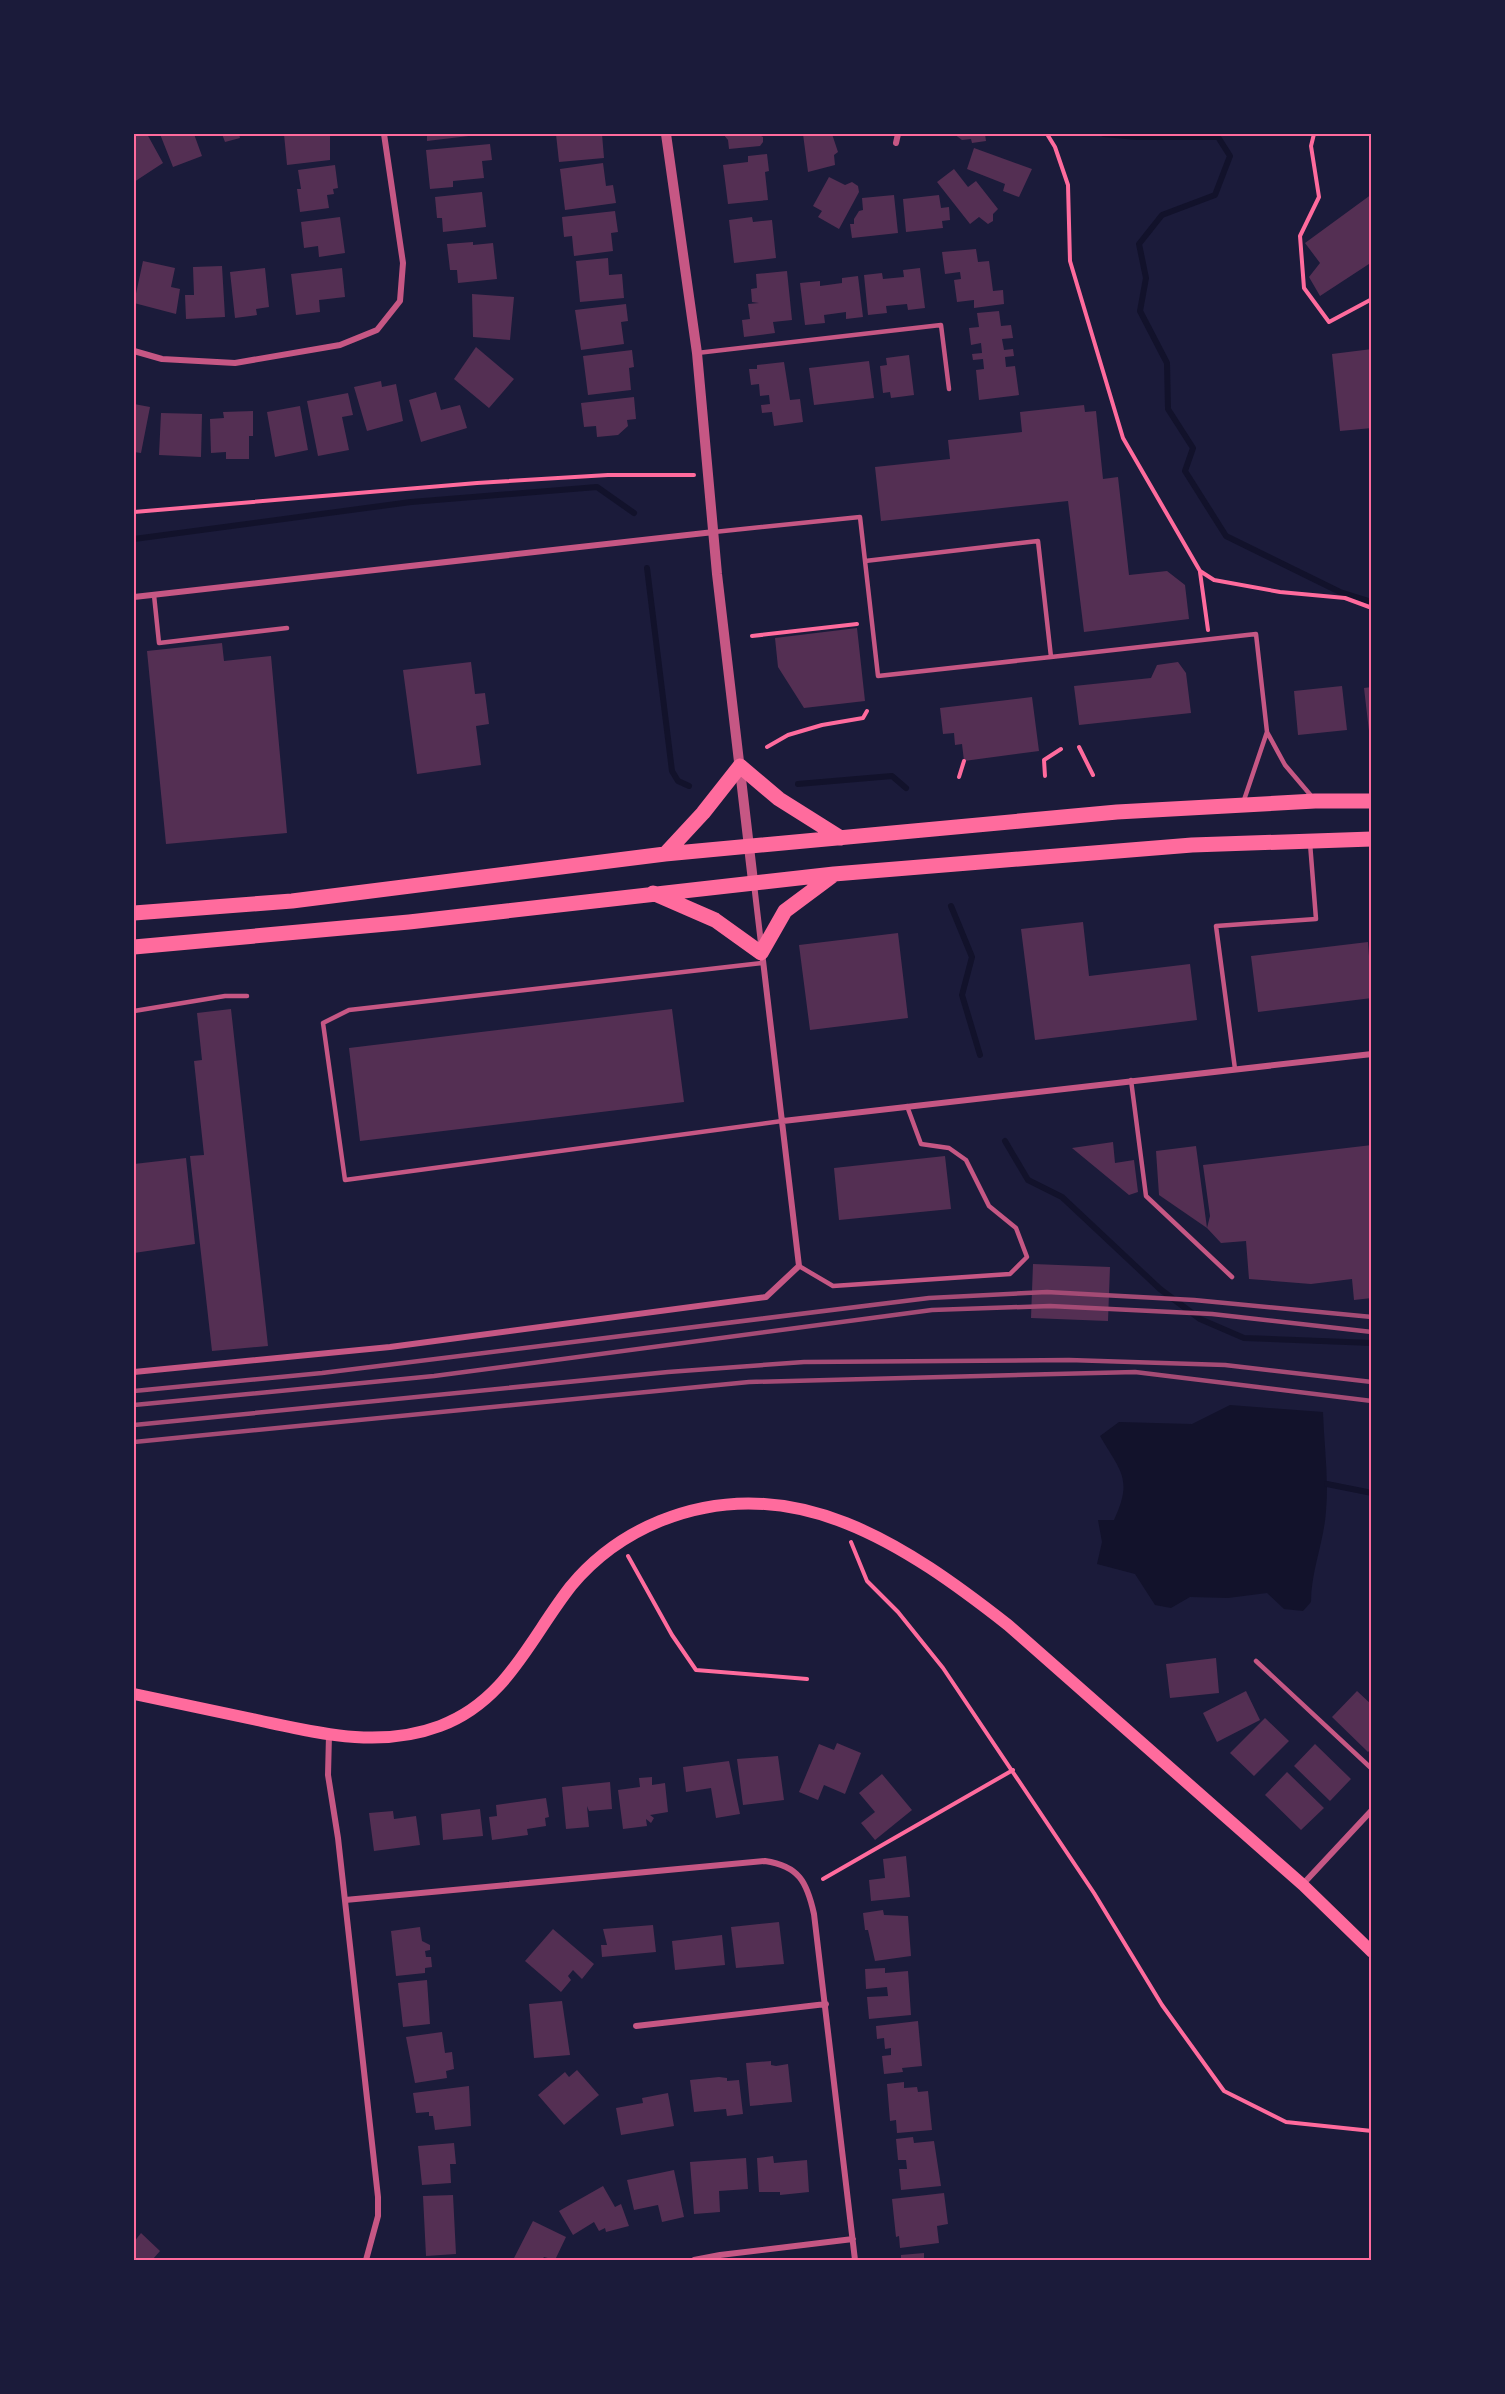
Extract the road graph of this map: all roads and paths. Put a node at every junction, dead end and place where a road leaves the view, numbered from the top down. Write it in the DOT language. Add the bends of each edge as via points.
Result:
graph roads {
  1 [pos="384,134"];
  2 [pos="666,134"];
  3 [pos="898,134"];
  4 [pos="1047,134"];
  5 [pos="1314,134"];
  6 [pos="896,143"];
  7 [pos="1371,299"];
  8 [pos="134,351"];
  9 [pos="697,353"];
  10 [pos="949,389"];
  11 [pos="709,475"];
  12 [pos="134,512"];
  13 [pos="714,532"];
  14 [pos="865,561"];
  15 [pos="1200,571"];
  16 [pos="154,595"];
  17 [pos="134,597"];
  18 [pos="1371,608"];
  19 [pos="857,624"];
  20 [pos="287,628"];
  21 [pos="752,636"];
  22 [pos="1209,639"];
  23 [pos="1051,657"];
  24 [pos="867,711"];
  25 [pos="1267,732"];
  26 [pos="767,747"];
  27 [pos="1079,747"];
  28 [pos="1061,749"];
  29 [pos="964,760"];
  30 [pos="740,766"];
  31 [pos="1093,775"];
  32 [pos="1045,776"];
  33 [pos="960,777"];
  34 [pos="1315,801"];
  35 [pos="1371,801"];
  36 [pos="1242,805"];
  37 [pos="841,838"];
  38 [pos="1310,839"];
  39 [pos="1371,839"];
  40 [pos="749,847"];
  41 [pos="665,854"];
  42 [pos="834,874"];
  43 [pos="753,881"];
  44 [pos="653,893"];
  45 [pos="134,913"];
  46 [pos="134,947"];
  47 [pos="762,958"];
  48 [pos="247,996"];
  49 [pos="134,1011"];
  50 [pos="1371,1054"];
  51 [pos="1235,1069"];
  52 [pos="1131,1080"];
  53 [pos="907,1106"];
  54 [pos="783,1121"];
  55 [pos="799,1266"];
  56 [pos="1232,1277"];
  57 [pos="134,1372"];
  58 [pos="844,1521"];
  59 [pos="621,1542"];
  60 [pos="1256,1661"];
  61 [pos="807,1679"];
  62 [pos="134,1694"];
  63 [pos="329,1735"];
  64 [pos="1371,1769"];
  65 [pos="1013,1770"];
  66 [pos="1371,1809"];
  67 [pos="823,1879"];
  68 [pos="1303,1885"];
  69 [pos="345,1899"];
  70 [pos="1371,1952"];
  71 [pos="826,2004"];
  72 [pos="636,2026"];
  73 [pos="1371,2131"];
  74 [pos="853,2239"];
  75 [pos="366,2260"];
  76 [pos="694,2260"];
  77 [pos="855,2260"];
  1 -- 8 [label="street" via="403,263 400,301 377,330 340,345 235,363 162,359"];
  2 -- 9 [label="street"];
  3 -- 6 [label="street"];
  4 -- 15 [label="path" via="1068,185 1070,261 1123,438"];
  5 -- 7 [label="path" via="1311,146 1319,197 1300,236 1304,288 1329,321"];
  9 -- 10 [label="lane" via="941,325"];
  9 -- 11 [label="street"];
  11 -- 12 [label="path" via="608,475 477,483"];
  11 -- 13 [label="street"];
  13 -- 14 [label="lane" via="860,517"];
  13 -- 16 [label="street"];
  13 -- 30 [label="street"];
  14 -- 23 [label="lane" via="878,676"];
  14 -- 23 [label="lane" via="1038,541"];
  15 -- 18 [label="path" via="1214,580 1345,598"];
  15 -- 22 [label="path"];
  16 -- 17 [label="street"];
  16 -- 20 [label="lane" via="159,643"];
  19 -- 21 [label="path"];
  22 -- 23 [label="lane"];
  22 -- 25 [label="lane" via="1256,634"];
  24 -- 26 [label="path" via="864,718 788,735"];
  25 -- 34 [label="lane" via="1285,765"];
  25 -- 36 [label="lane"];
  27 -- 31 [label="path"];
  28 -- 32 [label="path" via="1044,760"];
  29 -- 33 [label="path"];
  30 -- 37 [label="main road" via="779,799"];
  30 -- 40 [label="street"];
  30 -- 41 [label="main road"];
  34 -- 35 [label="main road"];
  34 -- 36 [label="main road"];
  36 -- 37 [label="main road" via="1117,812"];
  37 -- 40 [label="main road"];
  38 -- 39 [label="main road"];
  38 -- 42 [label="main road"];
  38 -- 51 [label="lane" via="1316,920 1216,926"];
  40 -- 41 [label="main road"];
  40 -- 43 [label="street"];
  41 -- 45 [label="main road" via="292,901"];
  42 -- 43 [label="main road"];
  42 -- 47 [label="main road" via="784,911"];
  43 -- 44 [label="main road"];
  43 -- 47 [label="street"];
  44 -- 46 [label="main road" via="409,922"];
  44 -- 47 [label="main road" via="715,920"];
  47 -- 54 [label="street"];
  47 -- 54 [label="lane" via="349,1010 323,1023 345,1180"];
  48 -- 49 [label="lane"];
  50 -- 51 [label="street"];
  51 -- 52 [label="street"];
  52 -- 53 [label="street"];
  52 -- 56 [label="lane" via="1146,1196"];
  53 -- 54 [label="street"];
  53 -- 55 [label="lane" via="921,1144 949,1148 966,1160 989,1206 1016,1228 1027,1257 1011,1274 833,1286"];
  54 -- 55 [label="street"];
  55 -- 57 [label="street" via="766,1297 390,1347"];
  58 -- 59 [label="main road" via="791,1506 726,1505 670,1517"];
  58 -- 65 [label="path" via="867,1581 943,1668"];
  58 -- 68 [label="main road" via="901,1549 1008,1625"];
  59 -- 61 [label="path" via="672,1635 696,1670"];
  59 -- 63 [label="main road" via="584,1572 518,1666 497,1691 474,1709 442,1726 407,1736"];
  60 -- 64 [label="lane"];
  62 -- 63 [label="main road"];
  63 -- 69 [label="street" via="328,1775"];
  65 -- 67 [label="path"];
  65 -- 73 [label="path" via="1162,2004 1224,2091 1286,2122"];
  66 -- 68 [label="street"];
  68 -- 70 [label="main road"];
  69 -- 71 [label="street" via="765,1861 779,1863 803,1879 814,1914"];
  69 -- 75 [label="street" via="378,2197 378,2216"];
  71 -- 72 [label="street"];
  71 -- 74 [label="street"];
  74 -- 76 [label="street"];
  74 -- 77 [label="street"];
}
